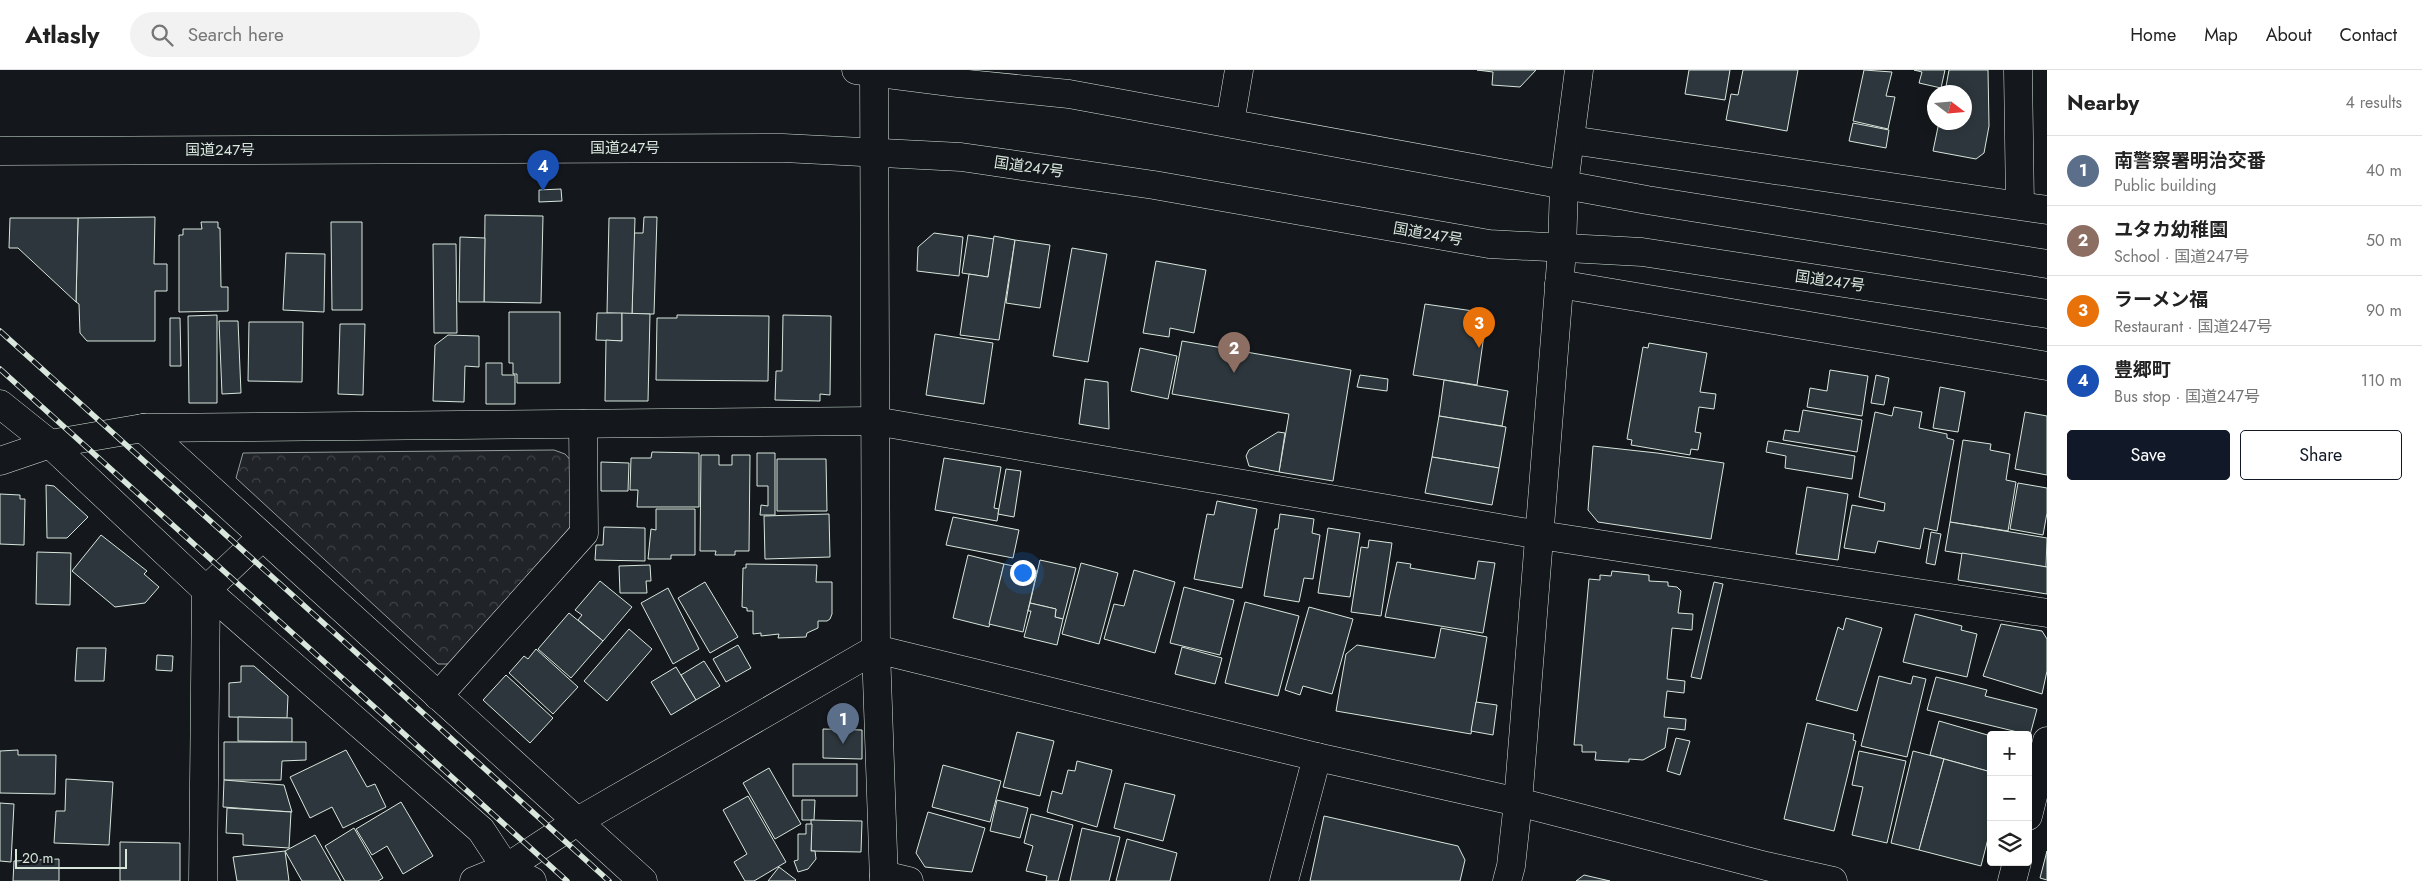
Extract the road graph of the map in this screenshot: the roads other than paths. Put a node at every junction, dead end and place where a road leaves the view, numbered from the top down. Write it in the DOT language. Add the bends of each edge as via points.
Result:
graph roads {
  1 [pos="868,70"];
  2 [pos="1239,70"];
  3 [pos="1579,70"];
  4 [pos="2018,70"];
  5 [pos="1230,123"];
  6 [pos="1571,140"];
  7 [pos="0,151"];
  8 [pos="875,152"];
  9 [pos="1564,184"];
  10 [pos="2020,205"];
  11 [pos="2047,210"];
  12 [pos="1562,250"];
  13 [pos="2047,264"];
  14 [pos="1559,284"];
  15 [pos="2047,314"];
  16 [pos="2047,366"];
  17 [pos="0,404"];
  18 [pos="875,421"];
  19 [pos="583,424"];
  20 [pos="143,428"];
  21 [pos="50,444"];
  22 [pos="0,461"];
  23 [pos="1540,535"];
  24 [pos="262,538"];
  25 [pos="206,590"];
  26 [pos="2047,613"];
  27 [pos="876,649"];
  28 [pos="438,696"];
  29 [pos="2047,741"];
  30 [pos="1317,757"];
  31 [pos="2032,800"];
  32 [pos="1518,802"];
  33 [pos="578,821"];
  34 [pos="2016,866"];
  35 [pos="506,868"];
  36 [pos="1764,873"];
  37 [pos="893,879"];
  38 [pos="203,881"];
  39 [pos="474,881"];
  40 [pos="532,881"];
  41 [pos="643,881"];
  42 [pos="1284,881"];
  43 [pos="1507,881"];
  44 [pos="1833,881"];
  45 [pos="2012,881"];
  1 -- 5 [label="main road" via="958,84 1069,94"];
  1 -- 8 [label="main road"];
  2 -- 5 [label="main road"];
  3 -- 6 [label="main road"];
  4 -- 10 [label="main road"];
  5 -- 9 [label="main road"];
  6 -- 9 [label="main road"];
  6 -- 10 [label="main road"];
  7 -- 8 [label="main road, 国道247号" via="783,148"];
  8 -- 12 [label="main road, 国道247号" via="961,157 1154,185 1489,244"];
  8 -- 18 [label="main road"];
  9 -- 12 [label="main road"];
  9 -- 13 [label="main road"];
  10 -- 11 [label="main road"];
  12 -- 14 [label="main road"];
  12 -- 15 [label="main road, 国道247号" via="1642,252"];
  14 -- 16 [label="main road"];
  14 -- 23 [label="main road"];
  17 -- 21 [label="main road"];
  18 -- 19 [label="main road"];
  18 -- 23 [label="main road"];
  18 -- 27 [label="main road"];
  19 -- 20 [label="main road"];
  19 -- 28 [label="main road" via="584,533"];
  20 -- 21 [label="main road"];
  20 -- 24 [label="main road"];
  21 -- 22 [label="main road"];
  21 -- 25 [label="main road"];
  23 -- 26 [label="main road"];
  23 -- 32 [label="main road"];
  24 -- 25 [label="main road"];
  24 -- 28 [label="main road"];
  25 -- 35 [label="main road" via="481,830"];
  25 -- 38 [label="main road"];
  27 -- 30 [label="main road"];
  27 -- 33 [label="main road"];
  27 -- 37 [label="main road"];
  28 -- 33 [label="main road"];
  29 -- 31 [label="main road"];
  30 -- 32 [label="main road"];
  30 -- 42 [label="main road"];
  32 -- 36 [label="main road"];
  32 -- 43 [label="main road"];
  33 -- 35 [label="main road"];
  33 -- 41 [label="main road"];
  34 -- 45 [label="main road"];
  35 -- 39 [label="main road"];
  35 -- 40 [label="main road"];
  36 -- 44 [label="main road"];
}
